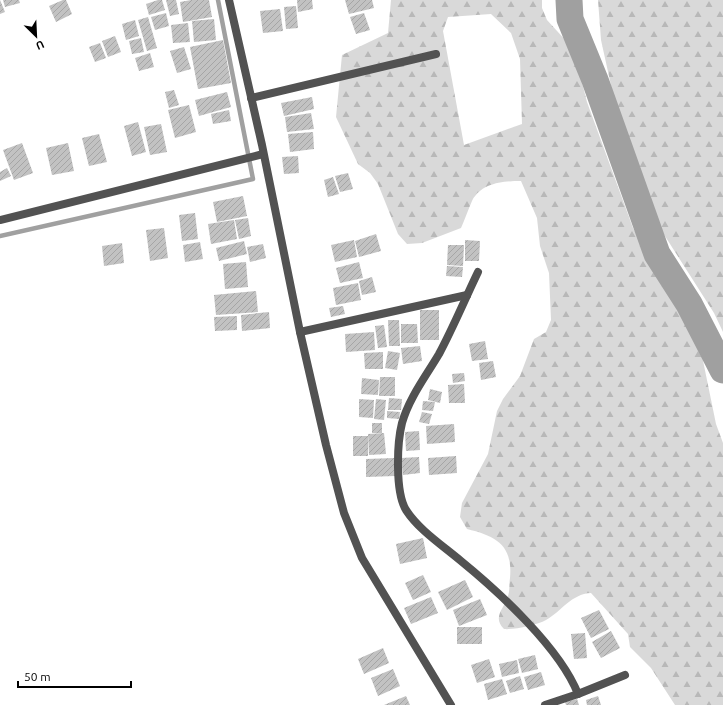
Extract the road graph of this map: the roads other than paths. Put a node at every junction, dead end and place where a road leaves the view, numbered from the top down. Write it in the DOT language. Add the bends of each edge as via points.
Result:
graph roads {
  1 [pos="229,0"];
  2 [pos="436,54"];
  3 [pos="251,98"];
  4 [pos="259,155"];
  5 [pos="0,220"];
  6 [pos="478,272"];
  7 [pos="467,295"];
  8 [pos="300,332"];
  9 [pos="625,675"];
  10 [pos="578,694"];
  11 [pos="451,705"];
  12 [pos="545,705"];
  1 -- 3 [label="street"];
  2 -- 3 [label="street"];
  3 -- 4 [label="street"];
  4 -- 5 [label="street"];
  4 -- 8 [label="street"];
  6 -- 7 [label="street"];
  7 -- 8 [label="street"];
  7 -- 10 [label="street" via="446,341 415,393 402,424 398,482 400,494 405,509 418,525 507,603 541,638 570,676"];
  8 -- 11 [label="street" via="326,445 354,540 379,588"];
  9 -- 10 [label="street"];
  10 -- 12 [label="street"];
}
